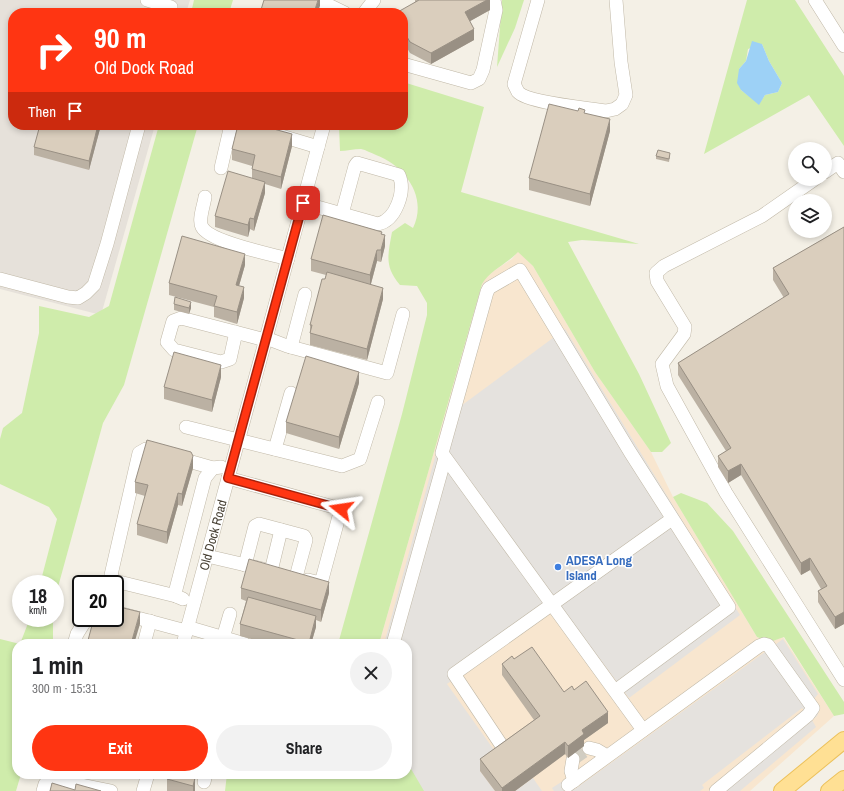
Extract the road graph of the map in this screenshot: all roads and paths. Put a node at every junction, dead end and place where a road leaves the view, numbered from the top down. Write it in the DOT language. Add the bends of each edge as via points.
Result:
graph roads {
  1 [pos="146,0"];
  2 [pos="318,0"];
  3 [pos="374,0"];
  4 [pos="494,0"];
  5 [pos="538,0"];
  6 [pos="616,0"];
  7 [pos="815,0"];
  8 [pos="171,6"];
  9 [pos="334,8"];
  10 [pos="368,8"];
  11 [pos="844,46"];
  12 [pos="408,65"];
  13 [pos="138,130"];
  14 [pos="230,130"];
  15 [pos="262,130"];
  16 [pos="323,130"];
  17 [pos="318,147"];
  18 [pos="832,167"];
  19 [pos="220,168"];
  20 [pos="844,172"];
  21 [pos="805,186"];
  22 [pos="205,197"];
  23 [pos="303,203"];
  24 [pos="342,214"];
  25 [pos="288,258"];
  26 [pos="0,279"];
  27 [pos="305,294"];
  28 [pos="403,314"];
  29 [pos="236,332"];
  30 [pos="266,339"];
  31 [pos="291,347"];
  32 [pos="291,393"];
  33 [pos="378,402"];
  34 [pos="186,426"];
  35 [pos="238,441"];
  36 [pos="275,450"];
  37 [pos="445,458"];
  38 [pos="213,468"];
  39 [pos="229,474"];
  40 [pos="672,519"];
  41 [pos="281,530"];
  42 [pos="207,556"];
  43 [pos="245,565"];
  44 [pos="271,571"];
  45 [pos="296,577"];
  46 [pos="176,596"];
  47 [pos="194,603"];
  48 [pos="553,604"];
  49 [pos="124,614"];
  50 [pos="230,614"];
  51 [pos="150,621"];
  52 [pos="81,627"];
  53 [pos="187,629"];
  54 [pos="223,638"];
  55 [pos="76,639"];
  56 [pos="145,639"];
  57 [pos="184,639"];
  58 [pos="227,639"];
  59 [pos="394,639"];
  60 [pos="843,675"];
  61 [pos="615,691"];
  62 [pos="643,730"];
  63 [pos="844,740"];
  64 [pos="502,746"];
  65 [pos="589,748"];
  66 [pos="607,756"];
  67 [pos="573,759"];
  68 [pos="147,779"];
  69 [pos="844,779"];
  70 [pos="43,791"];
  71 [pos="111,791"];
  72 [pos="143,791"];
  73 [pos="716,791"];
  74 [pos="782,791"];
  75 [pos="829,791"];
  1 -- 8 [label="street"];
  2 -- 9 [label="street"];
  3 -- 10 [label="street"];
  4 -- 12 [label="street" via="496,10 479,79 471,83"];
  5 -- 6 [label="street" via="514,84 519,92 527,97 549,103 606,111 622,104 626,95"];
  7 -- 11 [label="street"];
  13 -- 26 [label="street" via="94,285 78,298"];
  14 -- 19 [label="street"];
  15 -- 17 [label="street"];
  16 -- 17 [label="street, Old Dock Road"];
  17 -- 23 [label="street, Old Dock Road"];
  18 -- 20 [label="street" via="838,163"];
  21 -- 60 [label="street" via="762,216 664,266 656,274 657,281 685,327 684,334 662,364 667,386 754,539"];
  22 -- 25 [label="street" via="201,222 202,228 208,233 229,242"];
  23 -- 24 [label="street"];
  23 -- 25 [label="street, Old Dock Road"];
  24 -- 24 [label="street" via="378,224 388,220 397,206 401,182 399,175 358,163"];
  25 -- 30 [label="street, Old Dock Road"];
  27 -- 31 [label="street"];
  28 -- 31 [label="street" via="388,373"];
  29 -- 29 [label="street" via="181,318 173,321 167,342 174,350 221,362 230,359"];
  29 -- 30 [label="street"];
  30 -- 31 [label="street"];
  30 -- 35 [label="street, Old Dock Road"];
  32 -- 36 [label="street"];
  33 -- 36 [label="street" via="360,459 342,466"];
  34 -- 35 [label="street"];
  35 -- 36 [label="street"];
  35 -- 39 [label="street, Old Dock Road"];
  37 -- 40 [label="street" via="442,453 487,292 520,270"];
  37 -- 48 [label="street"];
  37 -- 59 [label="street"];
  38 -- 39 [label="street" via="218,466"];
  38 -- 46 [label="street" via="205,478"];
  38 -- 46 [label="street" via="146,449 139,453 111,575 115,582"];
  39 -- 42 [label="street, Old Dock Road"];
  39 -- 45 [label="street" via="341,509 321,583"];
  40 -- 48 [label="street"];
  40 -- 61 [label="street" via="728,607"];
  41 -- 43 [label="street" via="259,524 255,526"];
  41 -- 44 [label="street"];
  41 -- 45 [label="street" via="304,536 306,540"];
  42 -- 43 [label="street"];
  42 -- 47 [label="street, Old Dock Road"];
  43 -- 44 [label="street"];
  44 -- 45 [label="street"];
  46 -- 47 [label="street"];
  47 -- 53 [label="street, Old Dock Road"];
  48 -- 61 [label="street"];
  48 -- 64 [label="street" via="454,674"];
  49 -- 51 [label="street"];
  50 -- 54 [label="street"];
  51 -- 53 [label="street"];
  51 -- 56 [label="street"];
  52 -- 55 [label="street"];
  53 -- 54 [label="street"];
  53 -- 57 [label="street, Old Dock Road"];
  54 -- 58 [label="street"];
  61 -- 62 [label="street"];
  62 -- 66 [label="street"];
  62 -- 73 [label="street" via="759,646 768,645 813,708 808,715"];
  63 -- 74 [label="main road"];
  65 -- 66 [label="street"];
  66 -- 67 [label="street" via="571,783"];
  68 -- 72 [label="street"];
  69 -- 75 [label="main road"];
  70 -- 71 [label="street" via="45,784 52,779"];
}
